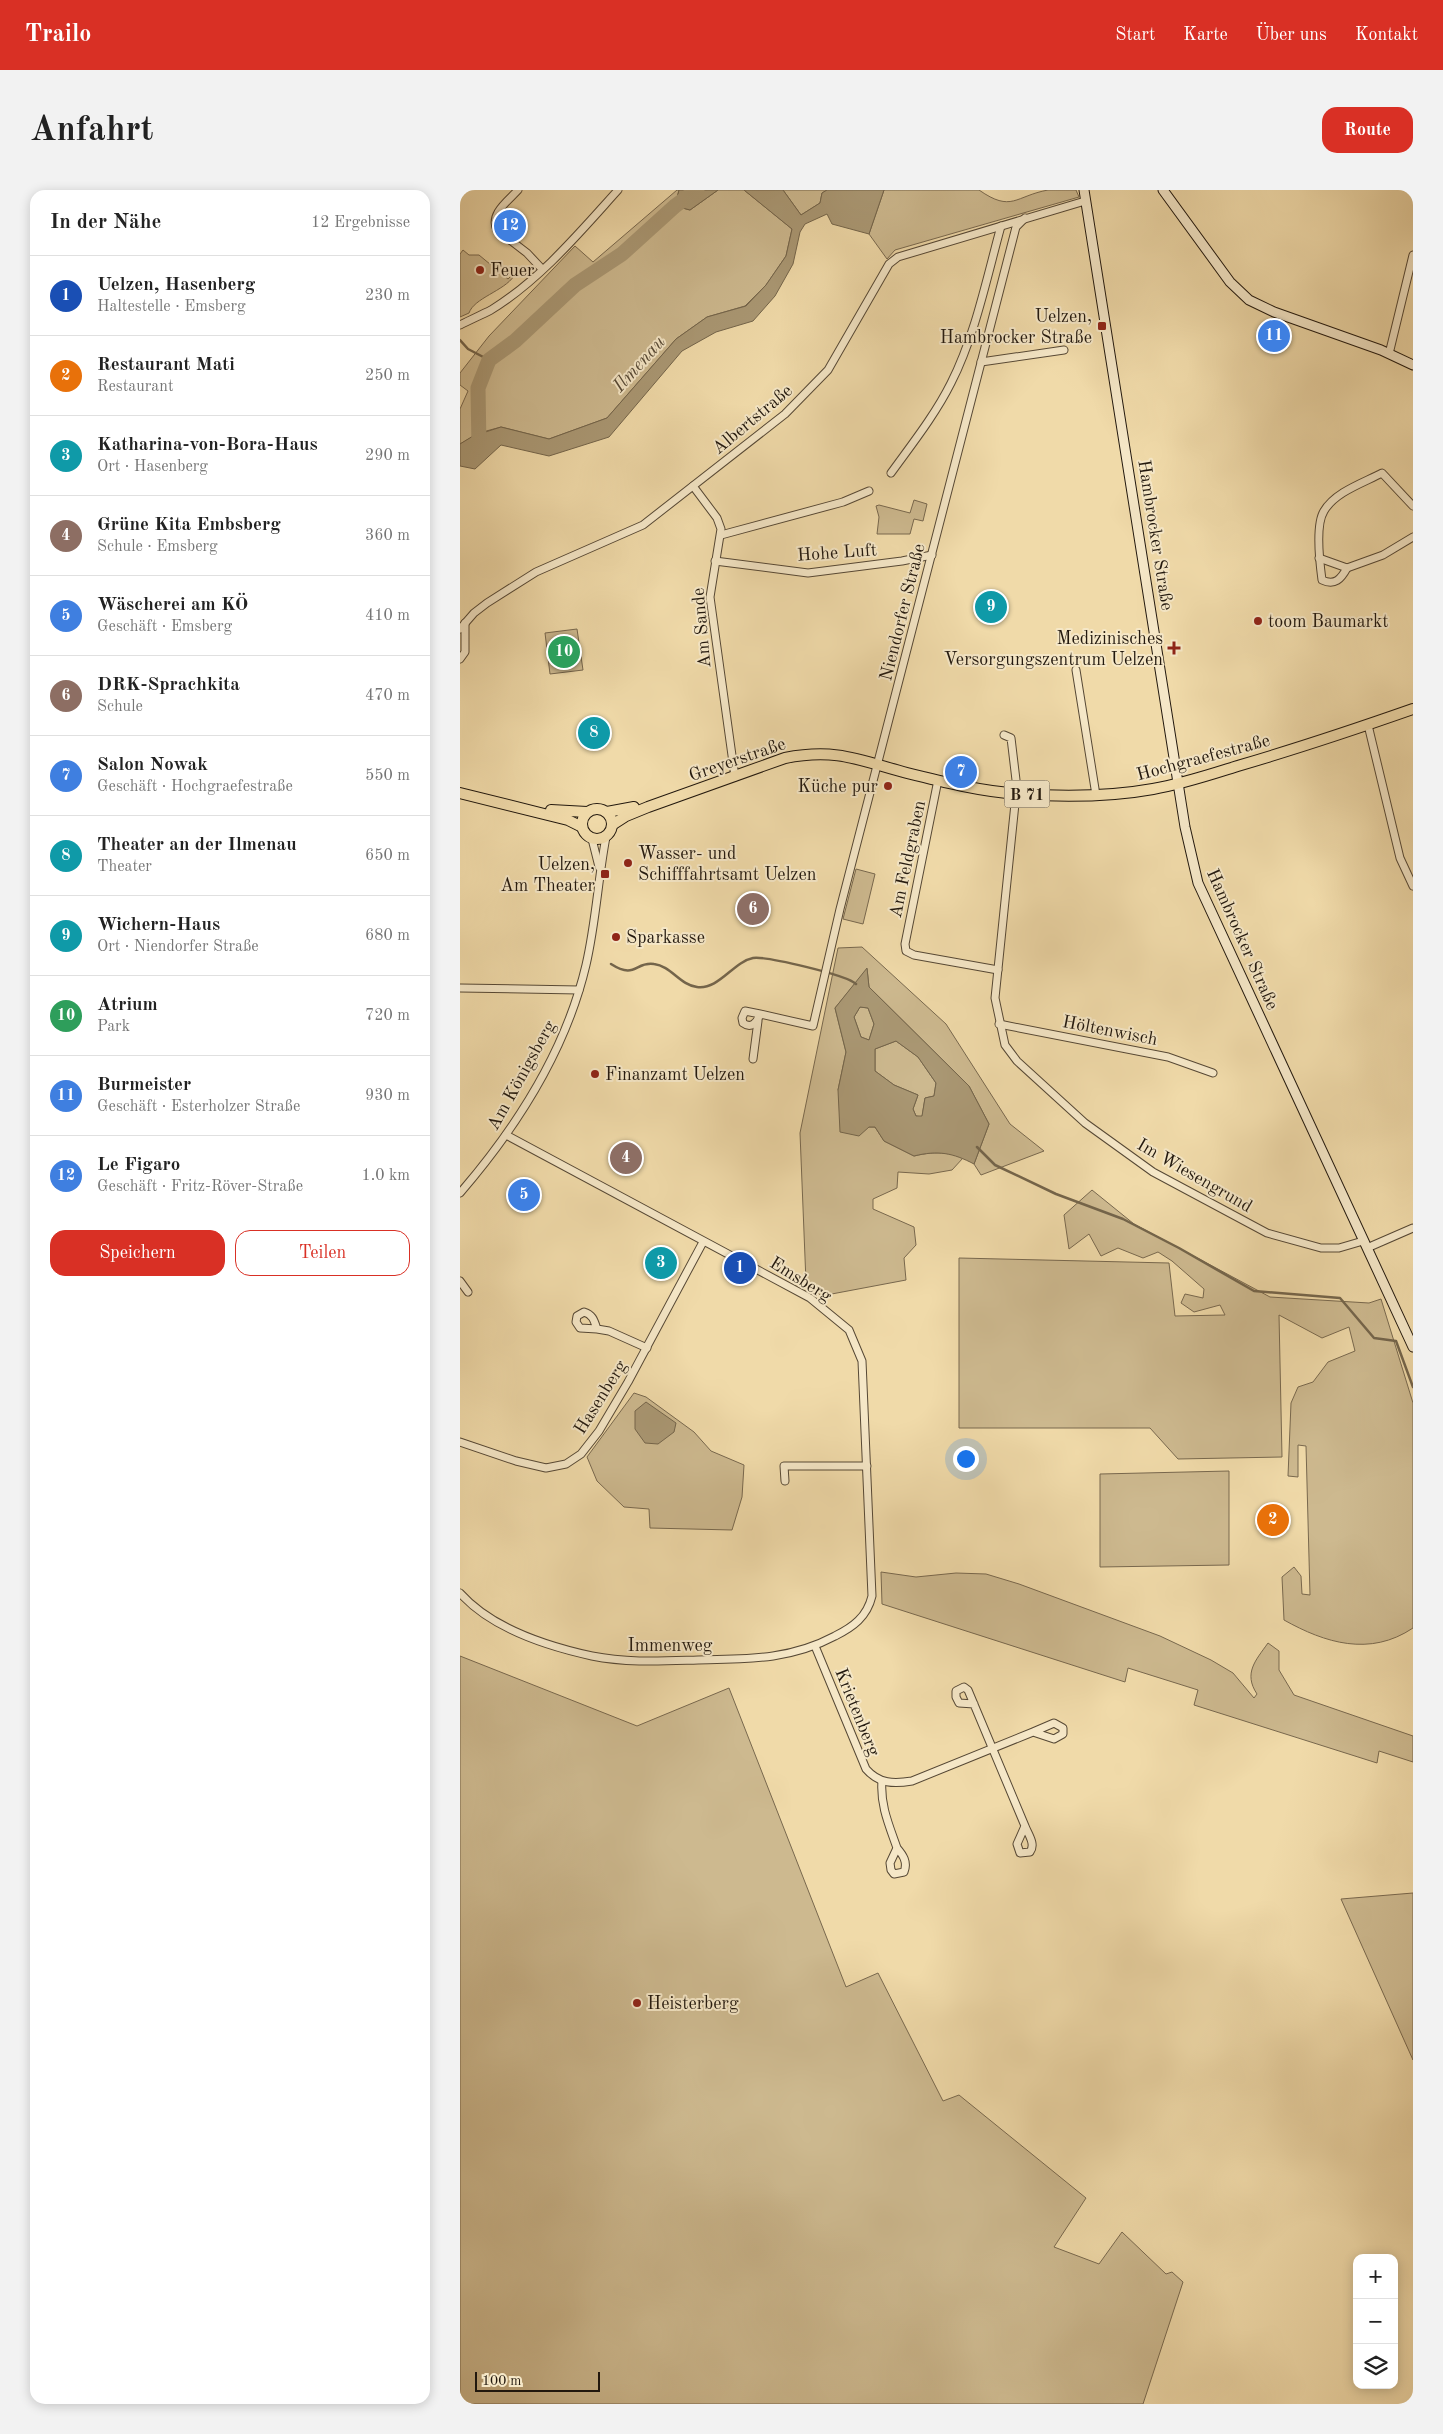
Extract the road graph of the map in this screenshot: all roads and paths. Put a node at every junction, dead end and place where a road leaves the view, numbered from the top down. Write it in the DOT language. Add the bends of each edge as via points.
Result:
graph roads {
  1 [pos="518,190"];
  2 [pos="618,190"];
  3 [pos="1084,190"];
  4 [pos="1162,190"];
  5 [pos="1086,201"];
  6 [pos="1025,218"];
  7 [pos="1001,226"];
  8 [pos="1413,255"];
  9 [pos="542,269"];
  10 [pos="460,325"];
  11 [pos="1064,350"];
  12 [pos="1389,354"];
  13 [pos="981,362"];
  14 [pos="1413,365"];
  15 [pos="891,473"];
  16 [pos="693,486"];
  17 [pos="869,492"];
  18 [pos="1413,506"];
  19 [pos="721,535"];
  20 [pos="1413,537"];
  21 [pos="932,555"];
  22 [pos="1319,558"];
  23 [pos="715,561"];
  24 [pos="1347,568"];
  25 [pos="462,626"];
  26 [pos="460,658"];
  27 [pos="1076,670"];
  28 [pos="1413,709"];
  29 [pos="1368,725"];
  30 [pos="1004,735"];
  31 [pos="878,764"];
  32 [pos="735,776"];
  33 [pos="938,780"];
  34 [pos="1178,784"];
  35 [pos="460,793"];
  36 [pos="1016,794"];
  37 [pos="1096,795"];
  38 [pos="667,800"];
  39 [pos="520,808"];
  40 [pos="587,812"];
  41 [pos="607,812"];
  42 [pos="612,825"];
  43 [pos="582,827"];
  44 [pos="606,836"];
  45 [pos="592,839"];
  46 [pos="600,872"];
  47 [pos="1413,886"];
  48 [pos="998,970"];
  49 [pos="460,988"];
  50 [pos="579,990"];
  51 [pos="999,1024"];
  52 [pos="753,1059"];
  53 [pos="1213,1073"];
  54 [pos="506,1135"];
  55 [pos="460,1193"];
  56 [pos="1413,1228"];
  57 [pos="703,1242"];
  58 [pos="1365,1244"];
  59 [pos="460,1281"];
  60 [pos="468,1292"];
  61 [pos="597,1329"];
  62 [pos="1413,1347"];
  63 [pos="646,1348"];
  64 [pos="460,1442"];
  65 [pos="867,1466"];
  66 [pos="785,1481"];
  67 [pos="460,1593"];
  68 [pos="872,1596"];
  69 [pos="816,1646"];
  70 [pos="974,1704"];
  71 [pos="1032,1732"];
  72 [pos="994,1748"];
  73 [pos="882,1781"];
  74 [pos="1025,1826"];
  75 [pos="897,1848"];
  1 -- 9 [label="street" via="494,222 497,230"];
  2 -- 9 [label="street"];
  3 -- 5 [label="street, Hambrocker Straße"];
  4 -- 12 [label="street" via="1230,282 1249,300"];
  5 -- 6 [label="street"];
  5 -- 34 [label="street, Hambrocker Straße"];
  6 -- 7 [label="street, Albertstraße"];
  6 -- 13 [label="street, Niendorfer Straße" via="1016,227"];
  7 -- 15 [label="street" via="964,353 951,384"];
  7 -- 16 [label="street, Albertstraße" via="898,257 889,264 828,370 785,414"];
  8 -- 12 [label="street"];
  9 -- 10 [label="street" via="491,310"];
  11 -- 13 [label="street"];
  12 -- 14 [label="street"];
  13 -- 21 [label="street, Niendorfer Straße"];
  16 -- 19 [label="street" via="720,523"];
  16 -- 25 [label="street, Albertstraße" via="643,525 536,572 487,603"];
  17 -- 19 [label="street"];
  18 -- 22 [label="street" via="1382,473 1336,498 1323,512"];
  19 -- 23 [label="street, Am Sande"];
  20 -- 24 [label="street" via="1383,555"];
  21 -- 23 [label="street, Hohe Luft" via="808,573"];
  21 -- 31 [label="street, Niendorfer Straße"];
  22 -- 24 [label="street"];
  22 -- 24 [label="street" via="1322,580 1329,583 1336,582"];
  23 -- 32 [label="street, Am Sande" via="710,597"];
  25 -- 26 [label="street, Albertstraße" via="465,652"];
  27 -- 37 [label="street"];
  28 -- 29 [label="main road, Hochgraefestraße / B 71"];
  29 -- 34 [label="main road, Hochgraefestraße / B 71"];
  29 -- 47 [label="street" via="1400,858"];
  30 -- 36 [label="street, Im Wiesengrund" via="1011,738"];
  31 -- 32 [label="main road, Greyerstraße / B 71" via="857,757 820,753 785,758"];
  31 -- 33 [label="main road, Hochgraefestraße / B 71"];
  31 -- 52 [label="street, Niendorfer Straße" via="813,1026 759,1018"];
  32 -- 38 [label="main road, Greyerstraße / B 71"];
  33 -- 36 [label="main road, Hochgraefestraße / B 71"];
  33 -- 48 [label="street, Am Feldgraben" via="906,951"];
  34 -- 37 [label="main road, Hochgraefestraße / B 71"];
  34 -- 58 [label="street, Hambrocker Straße" via="1198,883"];
  35 -- 39 [label="main road"];
  36 -- 37 [label="main road, Hochgraefestraße / B 71"];
  36 -- 48 [label="street, Im Wiesengrund"];
  38 -- 41 [label="main road, Greyerstraße / B 71"];
  38 -- 42 [label="main road, Greyerstraße / B 71"];
  39 -- 40 [label="main road"];
  39 -- 43 [label="main road" via="568,820"];
  40 -- 41 [label="main road" via="597,808"];
  40 -- 43 [label="main road"];
  41 -- 42 [label="main road"];
  42 -- 44 [label="main road"];
  43 -- 45 [label="main road"];
  44 -- 45 [label="main road"];
  44 -- 46 [label="street, Am Königsberg"];
  45 -- 46 [label="street, Am Königsberg"];
  46 -- 50 [label="street, Am Königsberg" via="596,919"];
  48 -- 51 [label="street, Im Wiesengrund" via="996,998"];
  49 -- 50 [label="street"];
  50 -- 54 [label="street, Am Königsberg" via="554,1054"];
  51 -- 53 [label="street, Höltenwisch" via="1168,1057"];
  51 -- 58 [label="street, Im Wiesengrund" via="1005,1045 1017,1062 1085,1123 1153,1172 1267,1233 1321,1248"];
  54 -- 55 [label="street, Am Königsberg"];
  54 -- 57 [label="street, Emsberg"];
  56 -- 58 [label="street, Im Wiesengrund"];
  57 -- 63 [label="street, Hasenberg"];
  57 -- 65 [label="street, Emsberg" via="801,1293 849,1330 862,1361"];
  58 -- 62 [label="street, Hambrocker Straße"];
  59 -- 60 [label="street"];
  61 -- 63 [label="street, Hasenberg"];
  63 -- 64 [label="street, Hasenberg" via="589,1445 566,1464 546,1468 532,1466"];
  65 -- 66 [label="street" via="784,1466"];
  65 -- 68 [label="street, Emsberg"];
  67 -- 69 [label="street, Immenweg" via="483,1614 513,1630 565,1649 609,1659 649,1662 764,1658 793,1654"];
  68 -- 69 [label="street, Immenweg" via="864,1617"];
  69 -- 73 [label="street, Krietenberg" via="866,1769"];
  70 -- 72 [label="street"];
  71 -- 72 [label="street"];
  72 -- 73 [label="street" via="912,1781 894,1784"];
  72 -- 74 [label="street"];
  73 -- 75 [label="street" via="883,1808"];
}
